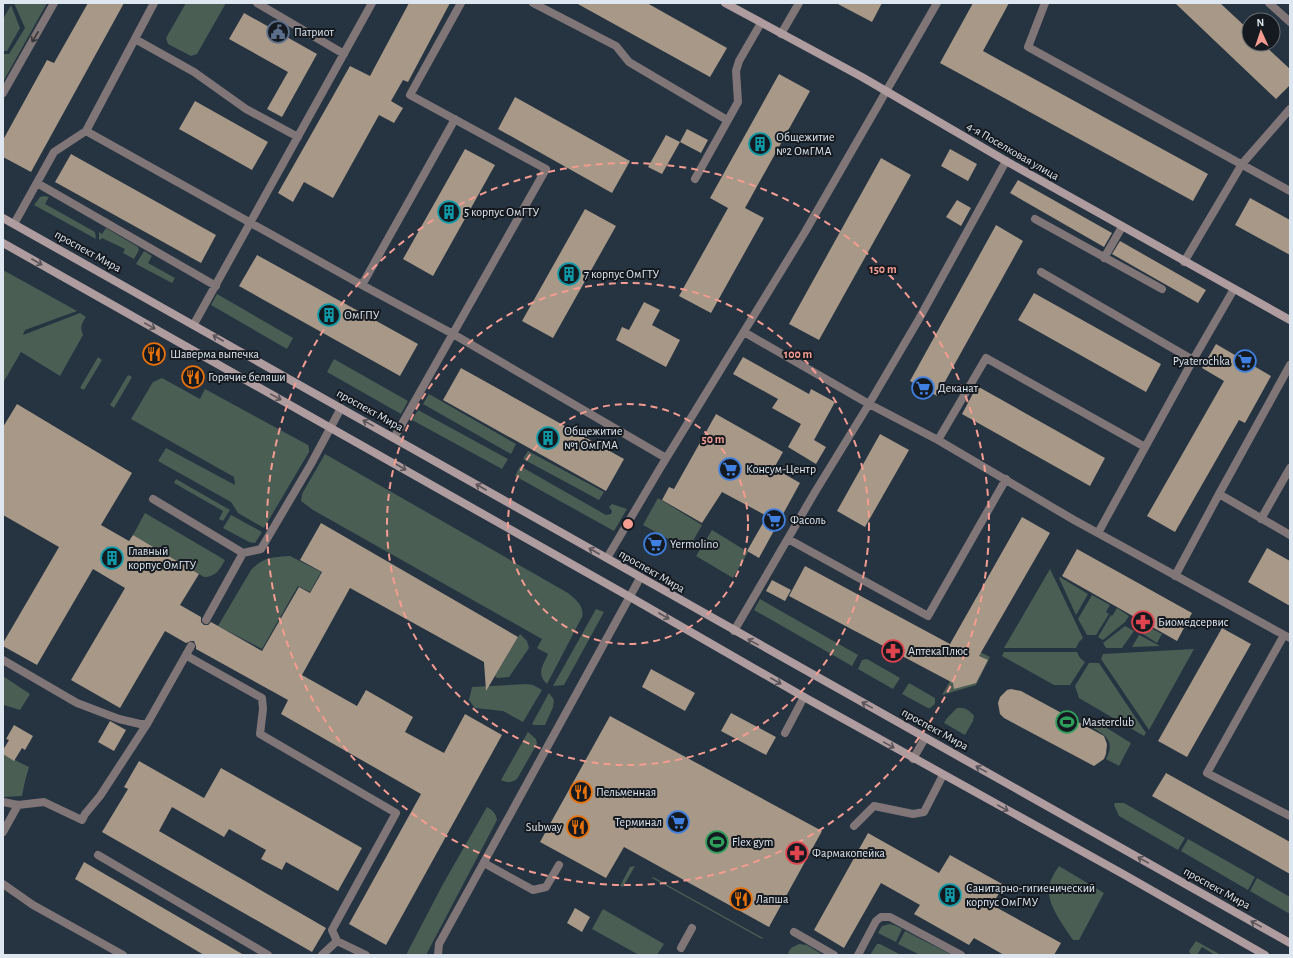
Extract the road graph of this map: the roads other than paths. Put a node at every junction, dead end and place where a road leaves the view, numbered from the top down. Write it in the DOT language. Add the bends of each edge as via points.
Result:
graph roads {
  1 [pos="54,3"];
  2 [pos="154,3"];
  3 [pos="257,3"];
  4 [pos="372,3"];
  5 [pos="461,3"];
  6 [pos="533,3"];
  7 [pos="725,3"];
  8 [pos="799,3"];
  9 [pos="937,3"];
  10 [pos="1045,3"];
  11 [pos="1269,3"];
  12 [pos="1290,22"];
  13 [pos="761,23"];
  14 [pos="781,34"];
  15 [pos="135,39"];
  16 [pos="344,54"];
  17 [pos="886,91"];
  18 [pos="3,93"];
  19 [pos="1290,109"];
  20 [pos="455,119"];
  21 [pos="727,120"];
  22 [pos="86,131"];
  23 [pos="298,137"];
  24 [pos="1006,161"];
  25 [pos="1242,164"];
  26 [pos="695,179"];
  27 [pos="38,183"];
  28 [pos="1290,191"];
  29 [pos="3,218"];
  30 [pos="1035,219"];
  31 [pos="251,222"];
  32 [pos="14,224"];
  33 [pos="1122,227"];
  34 [pos="3,243"];
  35 [pos="1104,258"];
  36 [pos="1184,262"];
  37 [pos="1041,272"];
  38 [pos="216,286"];
  39 [pos="362,286"];
  40 [pos="1234,289"];
  41 [pos="1162,290"];
  42 [pos="1290,320"];
  43 [pos="194,324"];
  44 [pos="744,332"];
  45 [pos="452,334"];
  46 [pos="1193,360"];
  47 [pos="1290,365"];
  48 [pos="869,404"];
  49 [pos="341,408"];
  50 [pos="331,428"];
  51 [pos="394,438"];
  52 [pos="938,440"];
  53 [pos="1145,447"];
  54 [pos="666,458"];
  55 [pos="1290,468"];
  56 [pos="1006,479"];
  57 [pos="1219,494"];
  58 [pos="153,499"];
  59 [pos="1261,519"];
  60 [pos="1098,533"];
  61 [pos="1290,535"];
  62 [pos="788,539"];
  63 [pos="243,553"];
  64 [pos="606,558"];
  65 [pos="1175,576"];
  66 [pos="640,578"];
  67 [pos="630,597"];
  68 [pos="206,620"];
  69 [pos="734,631"];
  70 [pos="1287,637"];
  71 [pos="191,646"];
  72 [pos="186,656"];
  73 [pos="3,660"];
  74 [pos="804,697"];
  75 [pos="147,724"];
  76 [pos="785,733"];
  77 [pos="925,738"];
  78 [pos="913,759"];
  79 [pos="943,775"];
  80 [pos="3,802"];
  81 [pos="18,805"];
  82 [pos="1290,816"];
  83 [pos="854,826"];
  84 [pos="3,832"];
  85 [pos="98,855"];
  86 [pos="484,863"];
  87 [pos="559,865"];
  88 [pos="3,884"];
  89 [pos="692,928"];
  90 [pos="794,932"];
  91 [pos="337,941"];
  92 [pos="1290,943"];
  93 [pos="681,948"];
  94 [pos="123,955"];
  95 [pos="268,955"];
  96 [pos="322,955"];
  97 [pos="366,955"];
  98 [pos="438,955"];
  99 [pos="834,955"];
  100 [pos="858,955"];
  101 [pos="961,955"];
  102 [pos="1265,955"];
  1 -- 18 [label="street, one-way"];
  2 -- 15 [label="street"];
  3 -- 16 [label="street"];
  4 -- 16 [label="street"];
  5 -- 20 [label="street" via="410,95"];
  6 -- 21 [label="street" via="616,46 629,62"];
  7 -- 13 [label="main road, 4-я Поселковая улица"];
  8 -- 14 [label="street"];
  9 -- 17 [label="street"];
  10 -- 25 [label="street" via="1028,47"];
  11 -- 12 [label="street"];
  13 -- 14 [label="main road, 4-я Поселковая улица"];
  13 -- 21 [label="street" via="736,71 738,102"];
  14 -- 17 [label="main road, 4-я Поселковая улица"];
  15 -- 22 [label="street"];
  15 -- 23 [label="street" via="194,72 246,108"];
  16 -- 23 [label="street"];
  17 -- 24 [label="main road, 4-я Поселковая улица"];
  17 -- 44 [label="street"];
  19 -- 25 [label="street"];
  20 -- 39 [label="street"];
  20 -- 45 [label="street" via="546,169"];
  21 -- 26 [label="street"];
  22 -- 27 [label="street" via="54,152"];
  22 -- 31 [label="street"];
  23 -- 31 [label="street"];
  24 -- 33 [label="main road, 4-я Поселковая улица"];
  24 -- 48 [label="street"];
  25 -- 28 [label="street"];
  25 -- 36 [label="street"];
  27 -- 32 [label="street"];
  27 -- 38 [label="street"];
  29 -- 32 [label="main road, проспект Мира"];
  30 -- 35 [label="street"];
  31 -- 38 [label="street"];
  31 -- 39 [label="street"];
  32 -- 43 [label="main road, проспект Мира"];
  33 -- 35 [label="street"];
  33 -- 36 [label="main road, 4-я Поселковая улица"];
  34 -- 50 [label="main road, one-way"];
  35 -- 41 [label="street"];
  36 -- 40 [label="main road, 4-я Поселковая улица"];
  37 -- 46 [label="street"];
  38 -- 43 [label="street"];
  39 -- 45 [label="street"];
  40 -- 42 [label="main road, 4-я Поселковая улица"];
  40 -- 46 [label="street"];
  49 -- 43 [label="main road, проспект Мира, one-way"];
  44 -- 48 [label="street"];
  44 -- 54 [label="street"];
  45 -- 51 [label="street"];
  45 -- 54 [label="street"];
  46 -- 53 [label="street"];
  47 -- 57 [label="street"];
  48 -- 52 [label="street"];
  48 -- 62 [label="street"];
  49 -- 50 [label="street"];
  51 -- 49 [label="main road, проспект Мира, one-way"];
  50 -- 63 [label="street" via="261,549"];
  50 -- 67 [label="main road, one-way"];
  64 -- 51 [label="main road, проспект Мира, one-way"];
  52 -- 53 [label="street" via="986,358"];
  52 -- 56 [label="street"];
  53 -- 60 [label="street"];
  54 -- 64 [label="street"];
  55 -- 59 [label="street"];
  56 -- 60 [label="street"];
  56 -- 62 [label="street" via="928,616"];
  57 -- 59 [label="street"];
  57 -- 65 [label="street"];
  58 -- 63 [label="street"];
  59 -- 61 [label="street"];
  60 -- 65 [label="street"];
  62 -- 69 [label="street"];
  63 -- 68 [label="street"];
  64 -- 66 [label="main road, проспект Мира"];
  65 -- 70 [label="street"];
  66 -- 67 [label="street"];
  66 -- 69 [label="main road, проспект Мира"];
  67 -- 74 [label="main road, one-way"];
  67 -- 86 [label="street"];
  77 -- 69 [label="main road, проспект Мира, one-way"];
  70 -- 82 [label="street" via="1207,772"];
  71 -- 72 [label="street"];
  72 -- 75 [label="street"];
  72 -- 91 [label="street" via="262,698 260,734 396,813 332,930"];
  73 -- 75 [label="street" via="77,703 119,719"];
  74 -- 76 [label="street"];
  74 -- 78 [label="main road, one-way"];
  75 -- 81 [label="street" via="82,820 44,802"];
  77 -- 78 [label="street"];
  92 -- 77 [label="main road, проспект Мира, one-way"];
  78 -- 79 [label="main road"];
  79 -- 83 [label="street" via="924,812 913,814 874,806"];
  79 -- 102 [label="main road, one-way"];
  80 -- 81 [label="street"];
  81 -- 84 [label="street"];
  85 -- 95 [label="street"];
  86 -- 87 [label="street" via="533,890 546,887"];
  86 -- 98 [label="street" via="440,944"];
  88 -- 94 [label="street" via="33,905"];
  89 -- 93 [label="street"];
  90 -- 99 [label="street"];
  91 -- 96 [label="street"];
  91 -- 97 [label="street"];
  100 -- 101 [label="street" via="876,921 881,917 890,917"];
}
